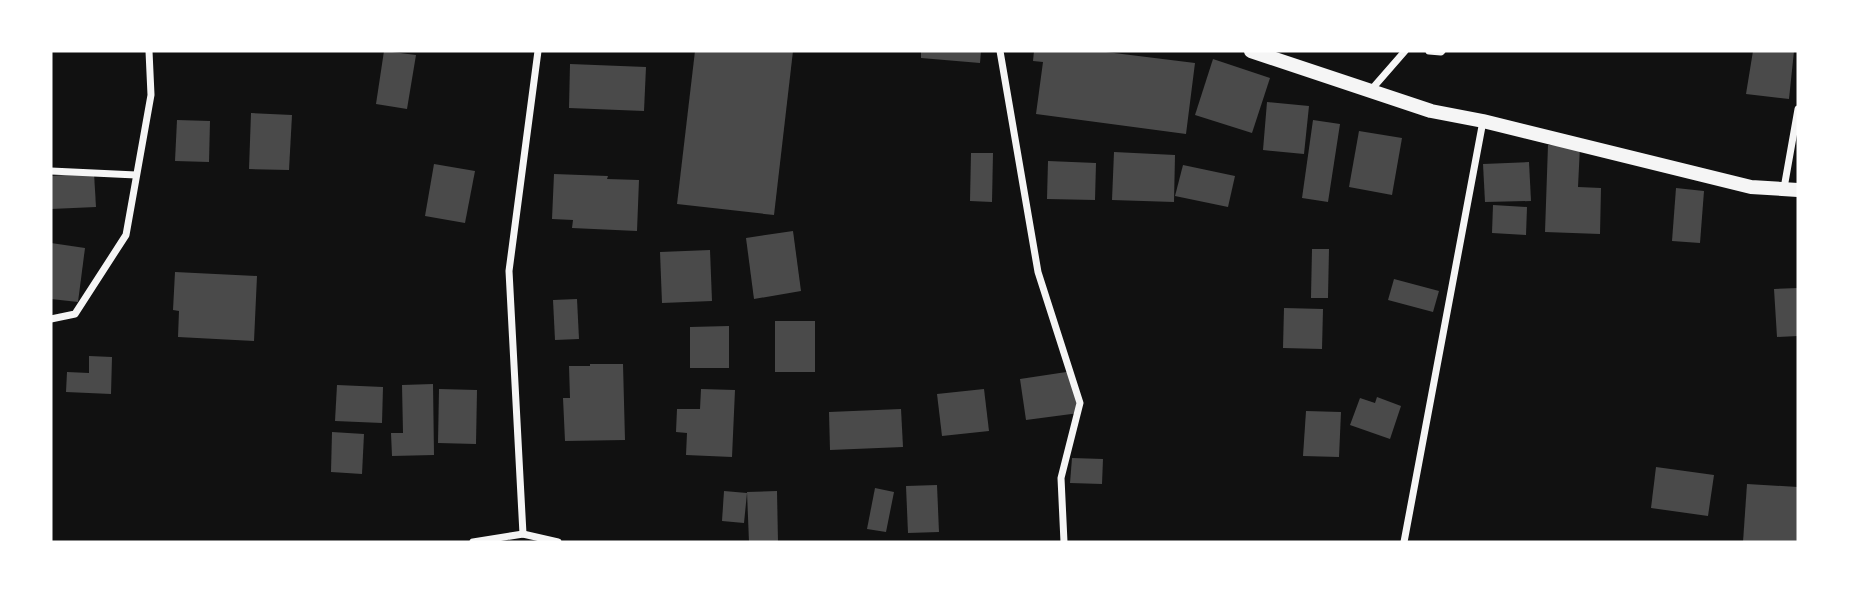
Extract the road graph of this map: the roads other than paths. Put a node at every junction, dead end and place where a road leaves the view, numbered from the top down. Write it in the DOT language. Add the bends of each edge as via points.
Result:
graph roads {
  1 [pos="149,51"];
  2 [pos="538,51"];
  3 [pos="1000,51"];
  4 [pos="1251,51"];
  5 [pos="1405,51"];
  6 [pos="1429,51"];
  7 [pos="1441,51"];
  8 [pos="1371,91"];
  9 [pos="1798,109"];
  10 [pos="1483,121"];
  11 [pos="51,171"];
  12 [pos="136,175"];
  13 [pos="1791,190"];
  14 [pos="51,319"];
  15 [pos="523,534"];
  16 [pos="473,542"];
  17 [pos="558,542"];
  18 [pos="1064,542"];
  19 [pos="1404,542"];
  1 -- 12 [label="street" via="150,95"];
  2 -- 15 [label="street" via="509,271"];
  3 -- 18 [label="street" via="1038,272 1080,403 1061,478"];
  4 -- 8 [label="main road"];
  5 -- 8 [label="street"];
  6 -- 7 [label="street"];
  8 -- 10 [label="main road" via="1431,111"];
  9 -- 13 [label="street"];
  10 -- 13 [label="main road" via="1751,187"];
  10 -- 19 [label="street"];
  11 -- 12 [label="street"];
  12 -- 14 [label="street" via="126,235 75,314"];
  15 -- 16 [label="street"];
  15 -- 17 [label="street"];
}
